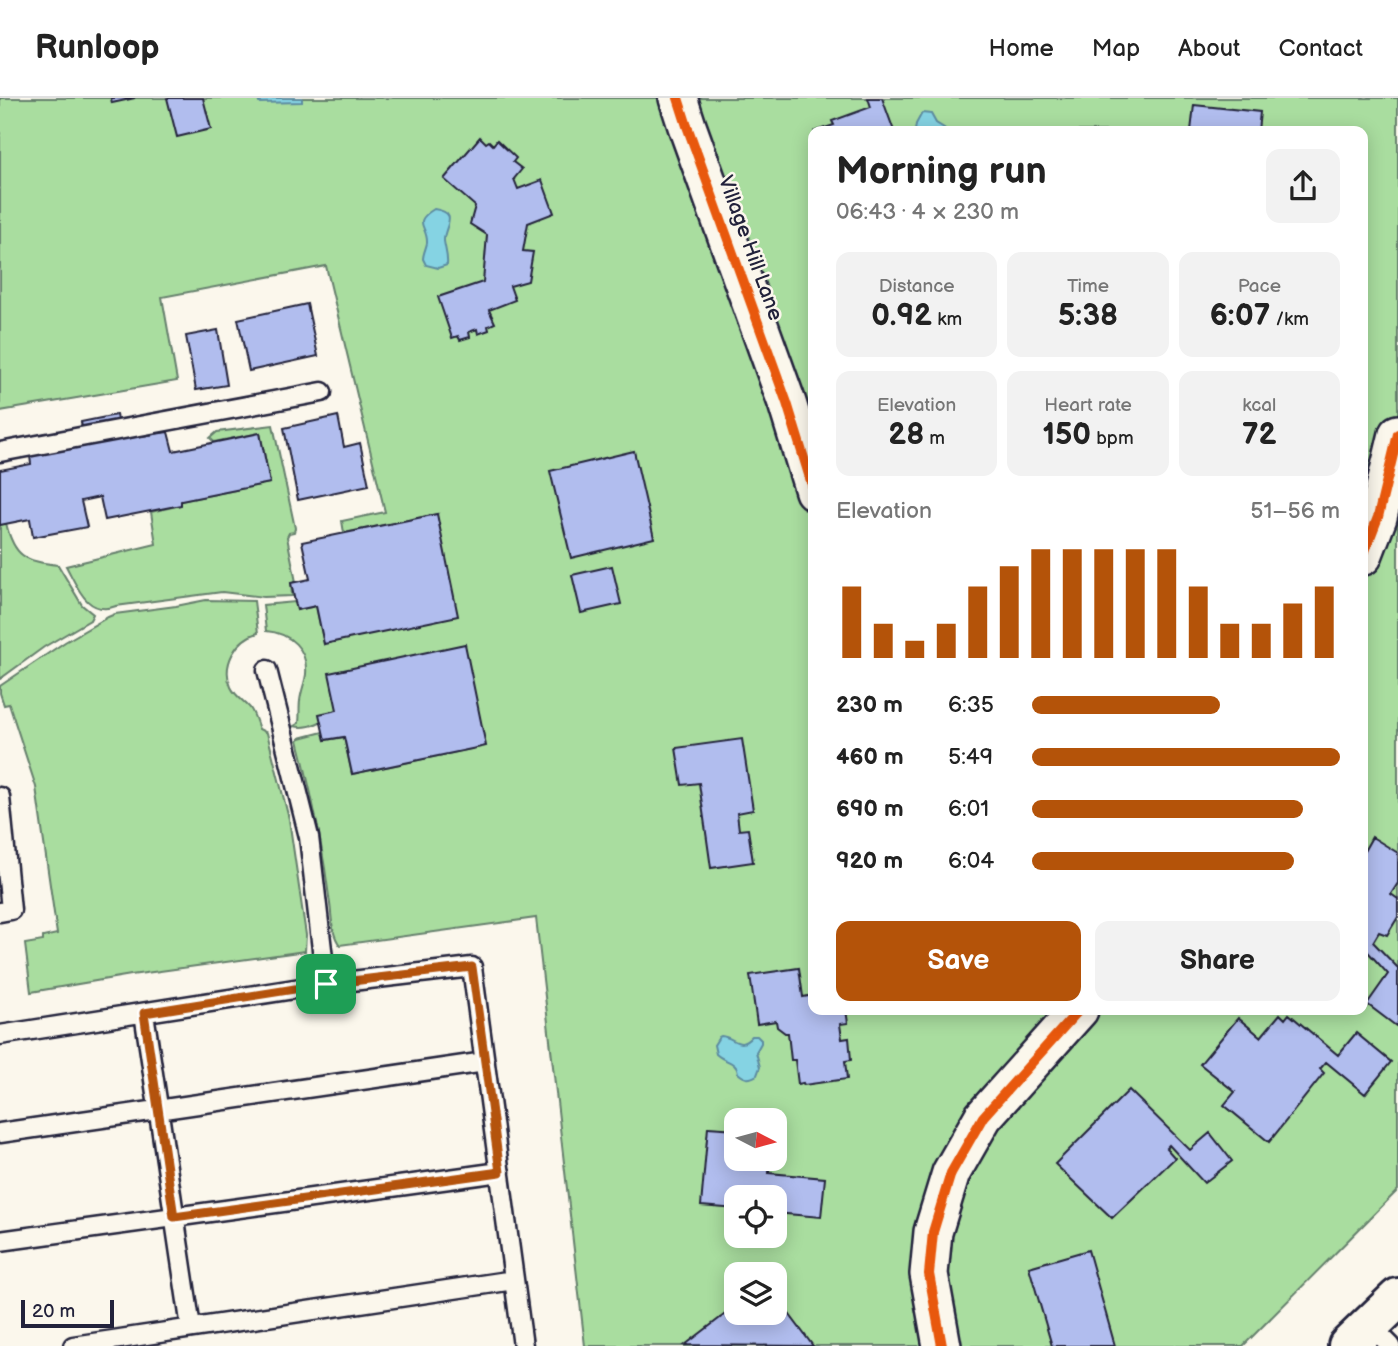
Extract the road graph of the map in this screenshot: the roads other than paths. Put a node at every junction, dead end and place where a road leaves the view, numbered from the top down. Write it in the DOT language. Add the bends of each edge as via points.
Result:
graph roads {
  1 [pos="678,98"];
  2 [pos="322,391"];
  3 [pos="1398,433"];
  4 [pos="0,452"];
  5 [pos="808,471"];
  6 [pos="1368,543"];
  7 [pos="267,670"];
  8 [pos="0,797"];
  9 [pos="0,912"];
  10 [pos="326,984"];
  11 [pos="144,1013"];
  12 [pos="1057,1017"];
  13 [pos="0,1035"];
  14 [pos="485,1062"];
  15 [pos="157,1110"];
  16 [pos="0,1133"];
  17 [pos="500,1172"];
  18 [pos="174,1217"];
  19 [pos="0,1241"];
  20 [pos="514,1280"];
  21 [pos="1398,1298"];
  22 [pos="191,1328"];
  23 [pos="1370,1339"];
  24 [pos="73,1346"];
  25 [pos="523,1346"];
  26 [pos="943,1346"];
  1 -- 5 [label="street, Village Hill Lane"];
  2 -- 4 [label="lane"];
  3 -- 6 [label="street"];
  7 -- 10 [label="lane" via="310,837"];
  8 -- 9 [label="lane" via="11,910"];
  10 -- 11 [label="lane"];
  10 -- 14 [label="lane" via="472,967"];
  11 -- 13 [label="lane"];
  11 -- 15 [label="lane"];
  12 -- 26 [label="street" via="983,1116 951,1173 933,1232 929,1274"];
  14 -- 15 [label="lane"];
  14 -- 17 [label="lane"];
  15 -- 16 [label="lane"];
  15 -- 18 [label="lane"];
  17 -- 18 [label="lane"];
  17 -- 20 [label="lane"];
  18 -- 19 [label="lane"];
  18 -- 22 [label="lane"];
  20 -- 22 [label="lane"];
  20 -- 25 [label="lane"];
  21 -- 23 [label="main road"];
  22 -- 24 [label="lane"];
}
